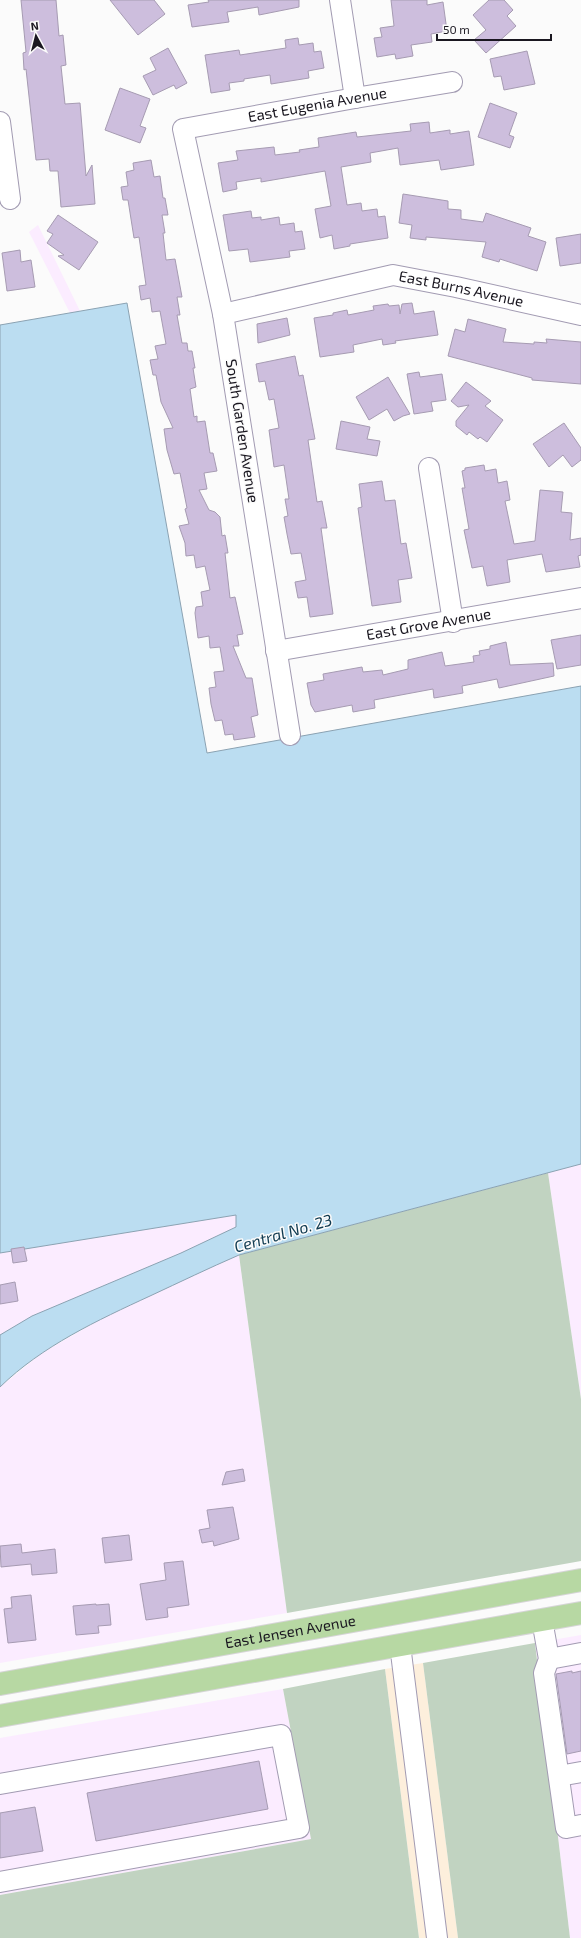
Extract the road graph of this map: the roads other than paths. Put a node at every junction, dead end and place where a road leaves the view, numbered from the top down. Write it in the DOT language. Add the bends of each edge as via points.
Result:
graph roads {
  1 [pos="340,0"];
  2 [pos="452,82"];
  3 [pos="355,98"];
  4 [pos="0,122"];
  5 [pos="183,130"];
  6 [pos="10,199"];
  7 [pos="224,314"];
  8 [pos="581,315"];
  9 [pos="429,468"];
  10 [pos="581,598"];
  11 [pos="453,622"];
  12 [pos="276,651"];
  13 [pos="290,735"];
  14 [pos="581,1580"];
  15 [pos="581,1613"];
  16 [pos="542,1620"];
  17 [pos="400,1645"];
  18 [pos="581,1653"];
  19 [pos="549,1659"];
  20 [pos="0,1684"];
  21 [pos="0,1716"];
  22 [pos="581,1772"];
  23 [pos="559,1776"];
  24 [pos="0,1784"];
  25 [pos="581,1825"];
  26 [pos="0,1882"];
  27 [pos="437,1938"];
  1 -- 3 [label="street"];
  2 -- 3 [label="street, East Eugenia Avenue"];
  3 -- 5 [label="street, East Eugenia Avenue"];
  4 -- 6 [label="street"];
  5 -- 7 [label="street, South Garden Avenue"];
  7 -- 8 [label="street, East Burns Avenue" via="393,275"];
  7 -- 12 [label="street, South Garden Avenue"];
  9 -- 11 [label="street"];
  10 -- 11 [label="street, East Grove Avenue"];
  11 -- 12 [label="street, East Grove Avenue"];
  12 -- 13 [label="street, South Garden Avenue"];
  14 -- 20 [label="main road, East Jensen Avenue"];
  15 -- 16 [label="main road"];
  16 -- 17 [label="main road"];
  16 -- 19 [label="street"];
  17 -- 21 [label="main road"];
  17 -- 27 [label="street"];
  18 -- 19 [label="street"];
  19 -- 23 [label="street" via="544,1673"];
  22 -- 23 [label="street"];
  23 -- 25 [label="street" via="566,1828"];
  24 -- 26 [label="street" via="281,1735 299,1828"];
}
